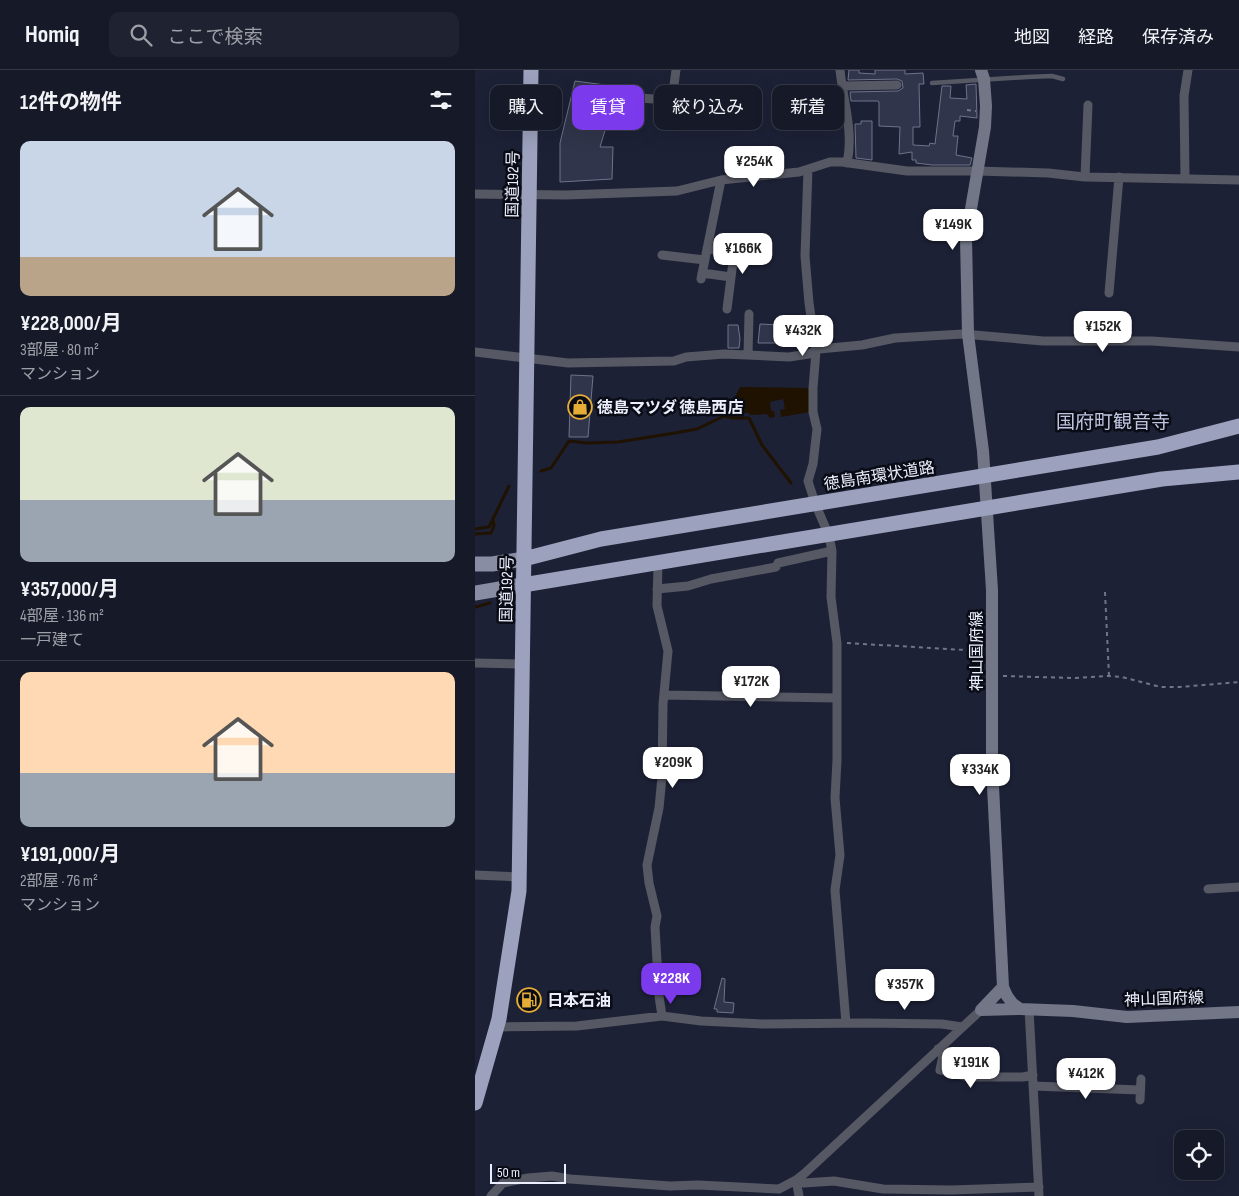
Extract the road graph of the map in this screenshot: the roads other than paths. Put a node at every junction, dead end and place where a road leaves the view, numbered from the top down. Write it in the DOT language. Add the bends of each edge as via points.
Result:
graph roads {
  1 [pos="531,70"];
  2 [pos="676,70"];
  3 [pos="840,70"];
  4 [pos="1188,70"];
  5 [pos="983,74"];
  6 [pos="1063,79"];
  7 [pos="932,83"];
  8 [pos="841,85"];
  9 [pos="897,85"];
  10 [pos="844,86"];
  11 [pos="644,98"];
  12 [pos="844,105"];
  13 [pos="1088,105"];
  14 [pos="847,163"];
  15 [pos="808,169"];
  16 [pos="977,171"];
  17 [pos="1085,177"];
  18 [pos="1119,177"];
  19 [pos="1185,179"];
  20 [pos="721,180"];
  21 [pos="1239,180"];
  22 [pos="475,194"];
  23 [pos="530,195"];
  24 [pos="736,238"];
  25 [pos="707,248"];
  26 [pos="662,254"];
  27 [pos="734,254"];
  28 [pos="705,260"];
  29 [pos="731,277"];
  30 [pos="1109,293"];
  31 [pos="727,309"];
  32 [pos="749,314"];
  33 [pos="968,334"];
  34 [pos="1239,346"];
  35 [pos="816,351"];
  36 [pos="475,352"];
  37 [pos="748,355"];
  38 [pos="527,359"];
  39 [pos="1239,426"];
  40 [pos="1239,472"];
  41 [pos="985,476"];
  42 [pos="815,503"];
  43 [pos="986,509"];
  44 [pos="829,536"];
  45 [pos="832,551"];
  46 [pos="524,559"];
  47 [pos="658,563"];
  48 [pos="475,564"];
  49 [pos="523,585"];
  50 [pos="657,589"];
  51 [pos="475,593"];
  52 [pos="475,663"];
  53 [pos="522,664"];
  54 [pos="664,694"];
  55 [pos="837,698"];
  56 [pos="475,875"];
  57 [pos="519,877"];
  58 [pos="1239,887"];
  59 [pos="1207,888"];
  60 [pos="1003,987"];
  61 [pos="1025,1009"];
  62 [pos="981,1010"];
  63 [pos="1239,1012"];
  64 [pos="661,1016"];
  65 [pos="846,1023"];
  66 [pos="497,1027"];
  67 [pos="962,1027"];
  68 [pos="938,1049"];
  69 [pos="1033,1075"];
  70 [pos="1141,1080"];
  71 [pos="1033,1086"];
  72 [pos="1140,1090"];
  73 [pos="1141,1100"];
  74 [pos="475,1103"];
  75 [pos="796,1180"];
  76 [pos="1039,1192"];
  77 [pos="491,1196"];
  78 [pos="799,1196"];
  1 -- 23 [label="highway, 国道192号"];
  2 -- 11 [label="street" via="677,100"];
  3 -- 8 [label="street"];
  4 -- 19 [label="street"];
  5 -- 6 [label="lane"];
  5 -- 7 [label="lane"];
  5 -- 16 [label="main road, 神山国府線" via="986,106"];
  9 -- 10 [label="street"];
  12 -- 14 [label="street" via="850,149"];
  13 -- 17 [label="street"];
  14 -- 15 [label="street" via="830,162"];
  14 -- 16 [label="street" via="907,171"];
  15 -- 20 [label="street"];
  15 -- 35 [label="street" via="805,256"];
  16 -- 17 [label="street"];
  16 -- 33 [label="main road, 神山国府線" via="966,238"];
  17 -- 18 [label="street"];
  18 -- 19 [label="street"];
  18 -- 30 [label="street"];
  19 -- 21 [label="street"];
  20 -- 23 [label="street" via="677,191"];
  20 -- 25 [label="street"];
  22 -- 23 [label="street"];
  23 -- 38 [label="highway, 国道192号"];
  24 -- 27 [label="street"];
  25 -- 27 [label="street"];
  25 -- 28 [label="street"];
  26 -- 28 [label="street"];
  27 -- 29 [label="street"];
  28 -- 29 [label="street" via="702,276"];
  29 -- 31 [label="street"];
  32 -- 37 [label="street"];
  33 -- 34 [label="street" via="1043,341 1152,341"];
  33 -- 35 [label="street" via="895,338"];
  33 -- 41 [label="main road, 神山国府線"];
  35 -- 37 [label="street" via="789,357"];
  35 -- 42 [label="street" via="813,412 817,429 808,481"];
  36 -- 38 [label="street"];
  37 -- 38 [label="street" via="568,363"];
  38 -- 46 [label="highway, 国道192号"];
  39 -- 41 [label="highway, 徳島南環状道路" via="1158,447"];
  40 -- 43 [label="highway" via="1163,479"];
  41 -- 42 [label="highway, 徳島南環状道路"];
  41 -- 43 [label="main road, 神山国府線"];
  42 -- 44 [label="street"];
  42 -- 46 [label="highway, 徳島南環状道路" via="601,539"];
  43 -- 44 [label="highway"];
  43 -- 60 [label="main road, 神山国府線" via="992,590 992,766"];
  44 -- 45 [label="street"];
  44 -- 47 [label="highway"];
  45 -- 50 [label="street" via="777,563 776,567 688,586"];
  45 -- 55 [label="street" via="831,597 837,643"];
  46 -- 48 [label="main road"];
  46 -- 49 [label="highway, 国道192号"];
  47 -- 49 [label="highway"];
  47 -- 50 [label="street"];
  49 -- 51 [label="main road"];
  49 -- 53 [label="highway, 国道192号"];
  50 -- 54 [label="street" via="657,606 668,651"];
  52 -- 53 [label="street"];
  53 -- 57 [label="highway, 国道192号"];
  54 -- 55 [label="street"];
  54 -- 64 [label="street" via="659,808 647,865 657,916"];
  55 -- 65 [label="street" via="835,798 840,855 835,890"];
  56 -- 57 [label="street"];
  57 -- 66 [label="highway, 国道192号"];
  58 -- 59 [label="street"];
  60 -- 61 [label="main road" via="1013,1004"];
  60 -- 62 [label="main road"];
  61 -- 62 [label="main road, 神山国府線"];
  61 -- 63 [label="main road, 神山国府線" via="1127,1017"];
  61 -- 69 [label="street"];
  62 -- 67 [label="street"];
  64 -- 65 [label="street" via="763,1024"];
  64 -- 66 [label="street" via="577,1026"];
  65 -- 67 [label="street"];
  66 -- 74 [label="highway, 国道192号"];
  67 -- 68 [label="street"];
  68 -- 69 [label="street" via="943,1056 940,1070 968,1077 1023,1078"];
  68 -- 75 [label="street"];
  69 -- 71 [label="street"];
  70 -- 72 [label="street"];
  71 -- 72 [label="street"];
  71 -- 76 [label="street"];
  72 -- 73 [label="street"];
  75 -- 76 [label="street" via="804,1183 834,1181 883,1190"];
  75 -- 77 [label="street" via="779,1189 670,1186 552,1176 503,1184"];
  75 -- 78 [label="street"];
}
